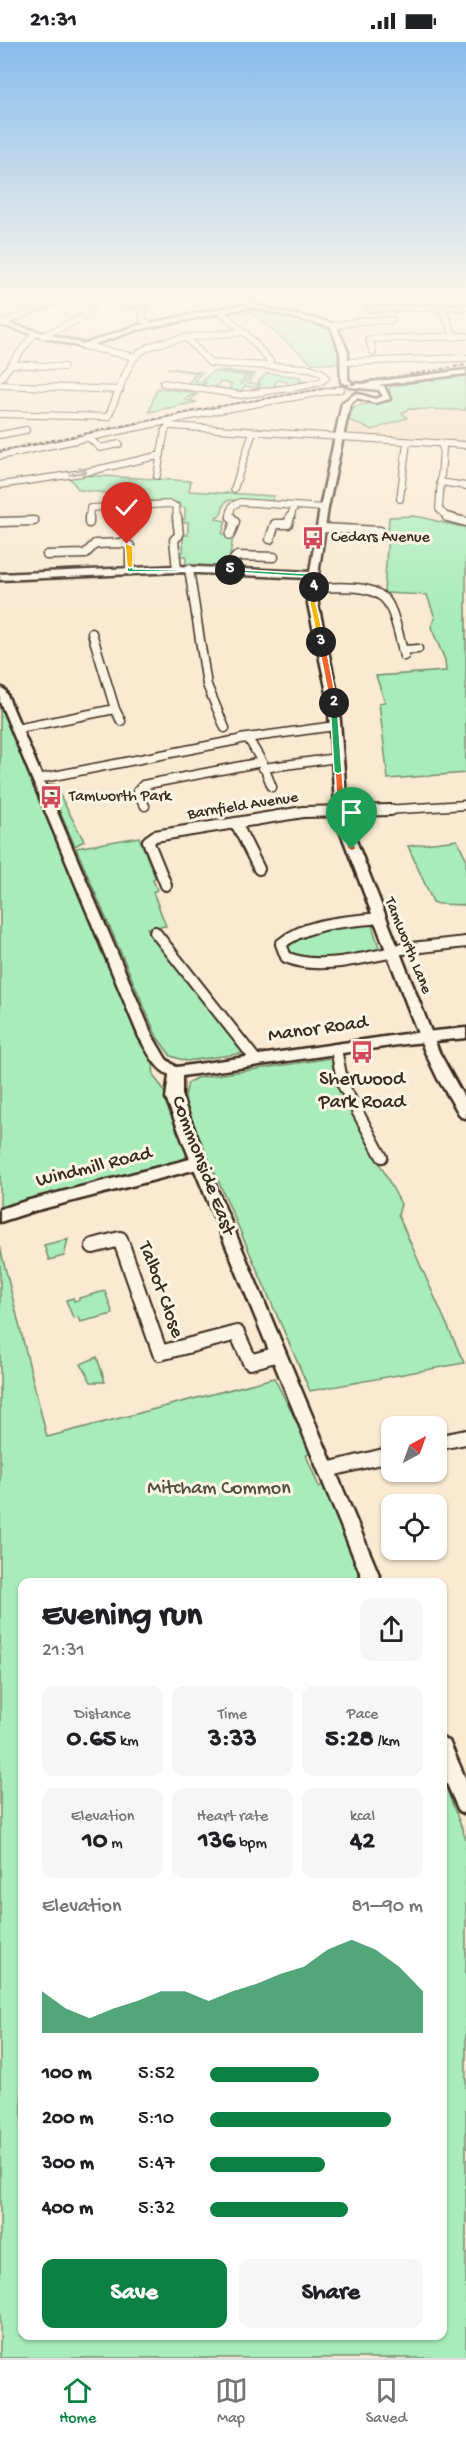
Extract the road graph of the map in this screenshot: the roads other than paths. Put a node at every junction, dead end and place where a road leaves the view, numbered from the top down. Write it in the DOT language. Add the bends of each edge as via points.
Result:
graph roads {
  1 [pos="115,402"];
  2 [pos="281,402"];
  3 [pos="346,402"];
  4 [pos="376,402"];
  5 [pos="345,410"];
  6 [pos="0,414"];
  7 [pos="167,424"];
  8 [pos="26,430"];
  9 [pos="253,432"];
  10 [pos="0,435"];
  11 [pos="88,437"];
  12 [pos="339,437"];
  13 [pos="406,442"];
  14 [pos="119,444"];
  15 [pos="441,445"];
  16 [pos="466,447"];
  17 [pos="454,448"];
  18 [pos="161,455"];
  19 [pos="0,456"];
  20 [pos="157,476"];
  21 [pos="42,478"];
  22 [pos="440,482"];
  23 [pos="466,484"];
  24 [pos="0,485"];
  25 [pos="234,489"];
  26 [pos="0,491"];
  27 [pos="400,500"];
  28 [pos="294,506"];
  29 [pos="324,508"];
  30 [pos="35,520"];
  31 [pos="0,522"];
  32 [pos="466,522"];
  33 [pos="89,523"];
  34 [pos="321,528"];
  35 [pos="380,531"];
  36 [pos="230,536"];
  37 [pos="270,539"];
  38 [pos="47,555"];
  39 [pos="274,557"];
  40 [pos="177,569"];
  41 [pos="189,569"];
  42 [pos="130,571"];
  43 [pos="236,571"];
  44 [pos="313,575"];
  45 [pos="0,578"];
  46 [pos="314,588"];
  47 [pos="92,633"];
  48 [pos="418,649"];
  49 [pos="0,690"];
  50 [pos="116,710"];
  51 [pos="121,721"];
  52 [pos="335,726"];
  53 [pos="16,729"];
  54 [pos="239,739"];
  55 [pos="337,758"];
  56 [pos="263,765"];
  57 [pos="38,779"];
  58 [pos="272,787"];
  59 [pos="466,805"];
  60 [pos="145,806"];
  61 [pos="341,812"];
  62 [pos="236,823"];
  63 [pos="259,869"];
  64 [pos="166,885"];
  65 [pos="380,918"];
  66 [pos="155,932"];
  67 [pos="466,942"];
  68 [pos="394,951"];
  69 [pos="466,1033"];
  70 [pos="426,1036"];
  71 [pos="336,1049"];
  72 [pos="256,1060"];
  73 [pos="175,1072"];
  74 [pos="466,1113"];
  75 [pos="382,1157"];
  76 [pos="199,1163"];
  77 [pos="0,1216"];
  78 [pos="93,1246"];
  79 [pos="278,1354"];
  80 [pos="466,1437"];
  81 [pos="447,1441"];
  82 [pos="381,1457"];
  83 [pos="327,1470"];
  84 [pos="371,1578"];
  85 [pos="447,1760"];
  86 [pos="466,1804"];
  1 -- 6 [label="street" via="108,417"];
  2 -- 7 [label="street"];
  3 -- 5 [label="street, Tamworth Lane"];
  4 -- 5 [label="street"];
  5 -- 12 [label="street, Tamworth Lane"];
  7 -- 9 [label="street"];
  7 -- 11 [label="street"];
  7 -- 18 [label="street"];
  8 -- 10 [label="street"];
  9 -- 12 [label="street"];
  9 -- 25 [label="street"];
  11 -- 14 [label="street" via="100,448"];
  11 -- 19 [label="street"];
  12 -- 13 [label="street"];
  12 -- 29 [label="street, Tamworth Lane"];
  13 -- 15 [label="street"];
  13 -- 27 [label="street"];
  15 -- 16 [label="street"];
  15 -- 22 [label="street"];
  16 -- 17 [label="street"];
  18 -- 20 [label="street"];
  21 -- 18 [label="street, one-way"];
  21 -- 24 [label="street"];
  21 -- 26 [label="street" via="46,483"];
  22 -- 23 [label="street"];
  22 -- 32 [label="street" via="439,509 447,517"];
  28 -- 29 [label="street"];
  28 -- 36 [label="street" via="240,502 233,505 230,515 235,522"];
  28 -- 37 [label="street" via="288,525 274,524"];
  29 -- 34 [label="street, Tamworth Lane"];
  30 -- 31 [label="street"];
  33 -- 40 [label="street" via="90,508 176,507"];
  34 -- 35 [label="street"];
  34 -- 44 [label="street, Tamworth Lane"];
  38 -- 42 [label="street" via="85,554 97,544 125,543 130,546"];
  39 -- 43 [label="street" via="238,556 234,559"];
  40 -- 41 [label="street"];
  40 -- 42 [label="street"];
  41 -- 43 [label="street"];
  41 -- 54 [label="street" via="207,685 225,729"];
  42 -- 45 [label="street"];
  43 -- 44 [label="street"];
  44 -- 46 [label="street, Tamworth Lane"];
  46 -- 48 [label="street" via="362,589 383,596 391,606 403,653"];
  46 -- 52 [label="street, Tamworth Lane" via="313,604 333,697"];
  47 -- 50 [label="street"];
  49 -- 53 [label="street, Commonside East"];
  50 -- 51 [label="street"];
  50 -- 53 [label="street"];
  52 -- 54 [label="street"];
  52 -- 55 [label="street, Tamworth Lane"];
  53 -- 57 [label="street, Commonside East"];
  54 -- 56 [label="street"];
  54 -- 57 [label="street"];
  55 -- 56 [label="street"];
  55 -- 61 [label="street, Tamworth Lane"];
  56 -- 58 [label="street"];
  56 -- 60 [label="street" via="143,785 137,792"];
  57 -- 73 [label="street, Commonside East" via="146,1037 161,1062"];
  59 -- 61 [label="street, Barnfield Avenue"];
  61 -- 62 [label="street, Barnfield Avenue" via="303,812"];
  61 -- 65 [label="street, Tamworth Lane"];
  62 -- 63 [label="street"];
  62 -- 64 [label="street, Barnfield Avenue" via="150,838 148,844"];
  65 -- 68 [label="street, Tamworth Lane"];
  65 -- 68 [label="street" via="316,928 287,938 281,944 282,950 288,958 305,962 338,961"];
  66 -- 72 [label="street"];
  67 -- 68 [label="street"];
  68 -- 70 [label="street, Tamworth Lane"];
  69 -- 70 [label="main road, Manor Road"];
  70 -- 71 [label="main road, Manor Road"];
  70 -- 74 [label="street"];
  71 -- 72 [label="main road, Manor Road"];
  71 -- 75 [label="street" via="343,1085"];
  72 -- 73 [label="main road, Manor Road"];
  73 -- 76 [label="main road, Commonside East" via="174,1098"];
  76 -- 77 [label="main road, Windmill Road"];
  76 -- 79 [label="street, Commonside East"];
  78 -- 79 [label="street, Talbot Close" via="120,1239 160,1353 237,1333 250,1362"];
  79 -- 83 [label="street, Commonside East"];
  80 -- 81 [label="street"];
  82 -- 83 [label="street"];
  83 -- 84 [label="street, Commonside East"];
  85 -- 86 [label="street"];
}
